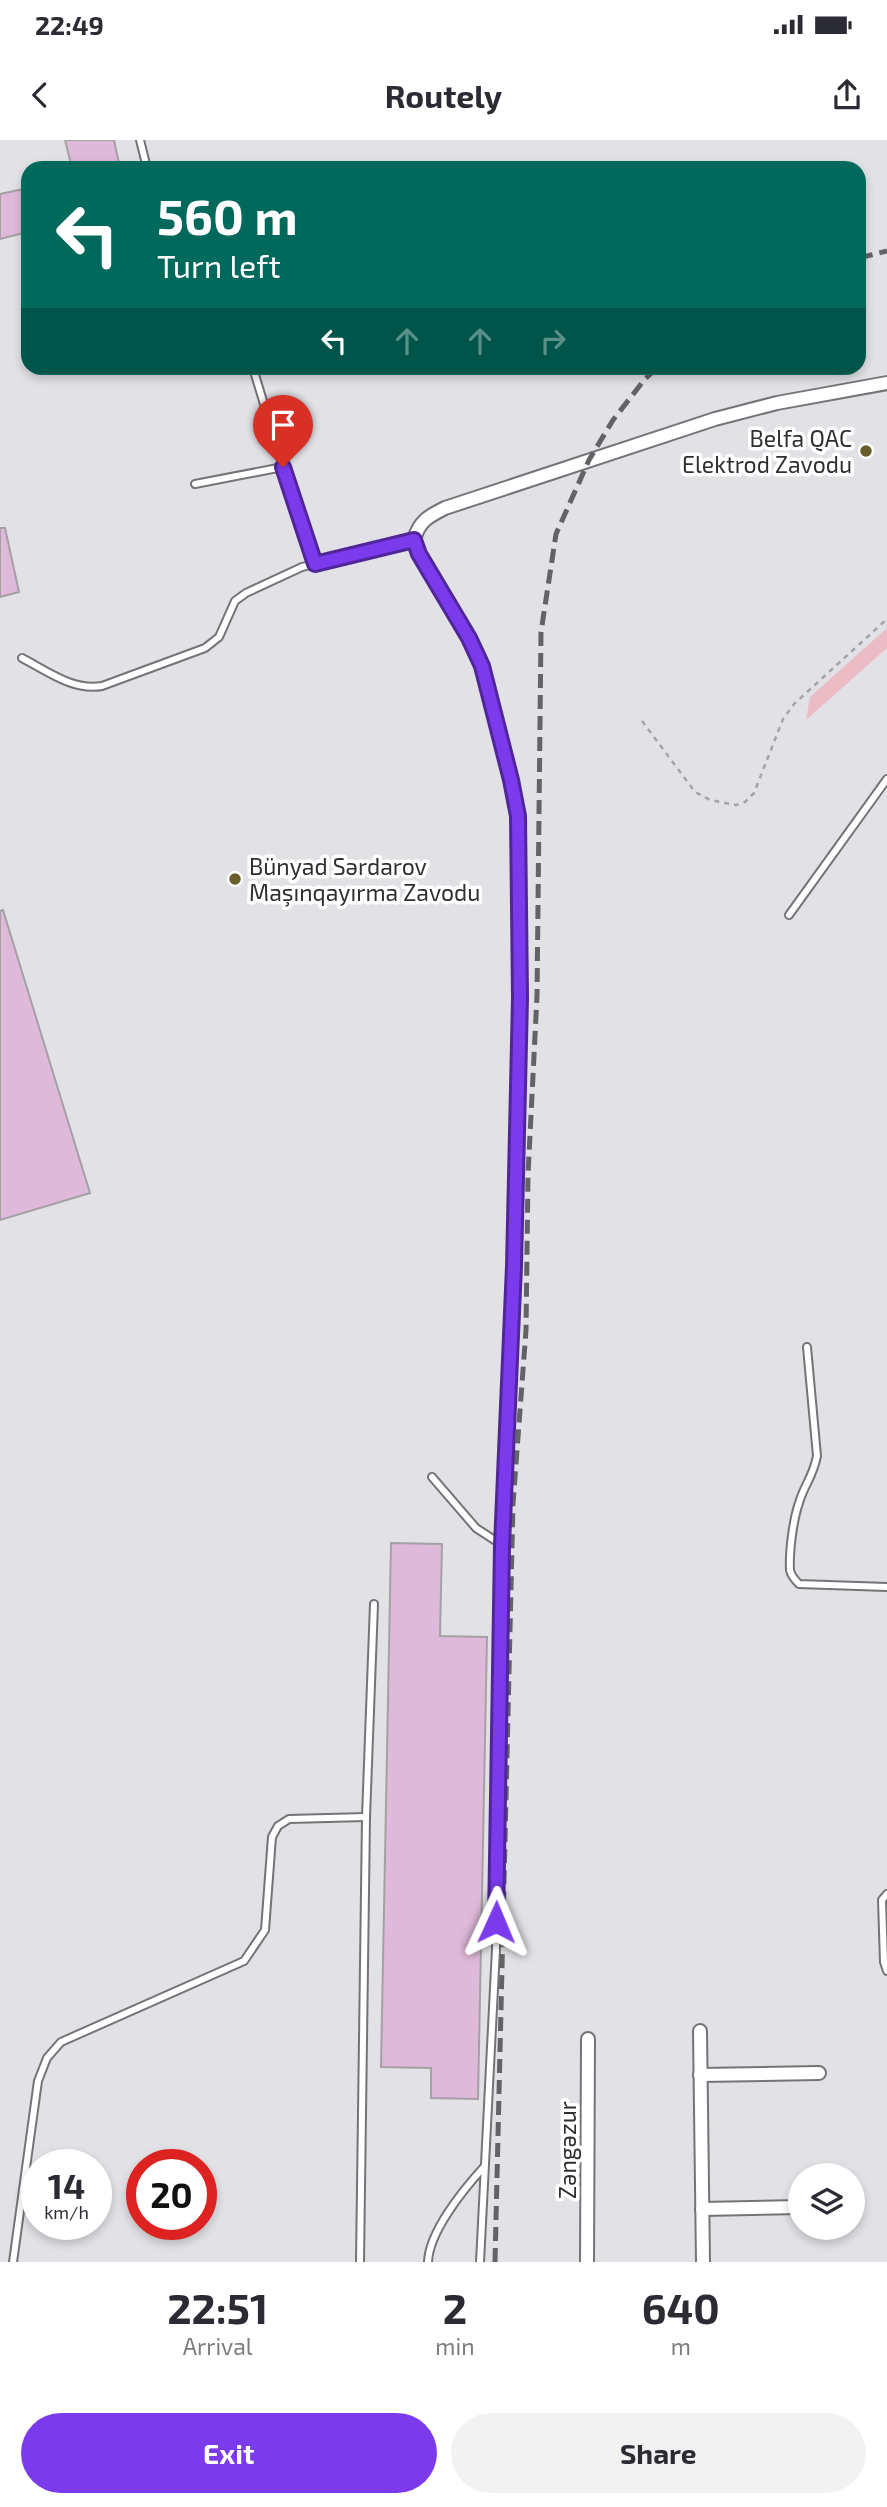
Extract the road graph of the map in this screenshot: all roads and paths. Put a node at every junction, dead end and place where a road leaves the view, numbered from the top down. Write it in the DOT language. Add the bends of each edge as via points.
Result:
graph roads {
  1 [pos="141,140"];
  2 [pos="146,161"];
  3 [pos="255,375"];
  4 [pos="887,383"];
  5 [pos="283,467"];
  6 [pos="195,484"];
  7 [pos="414,540"];
  8 [pos="315,564"];
  9 [pos="887,619"];
  10 [pos="22,658"];
  11 [pos="642,721"];
  12 [pos="887,779"];
  13 [pos="789,915"];
  14 [pos="807,1347"];
  15 [pos="432,1477"];
  16 [pos="502,1545"];
  17 [pos="887,1587"];
  18 [pos="374,1604"];
  19 [pos="366,1817"];
  20 [pos="887,1894"];
  21 [pos="887,1971"];
  22 [pos="700,2031"];
  23 [pos="588,2039"];
  24 [pos="819,2073"];
  25 [pos="701,2075"];
  26 [pos="483,2168"];
  27 [pos="788,2207"];
  28 [pos="702,2209"];
  29 [pos="13,2262"];
  30 [pos="360,2262"];
  31 [pos="428,2262"];
  32 [pos="480,2262"];
  33 [pos="587,2262"];
  34 [pos="703,2262"];
  1 -- 2 [label="lane"];
  3 -- 5 [label="lane"];
  4 -- 7 [label="street" via="777,402 715,419 444,508 425,519"];
  5 -- 6 [label="lane"];
  5 -- 8 [label="lane"];
  7 -- 8 [label="lane"];
  7 -- 16 [label="lane" via="482,666 518,816 520,998"];
  8 -- 10 [label="lane" via="235,601 219,637 205,648 102,686 77,686"];
  9 -- 11 [label="path" via="794,704 783,719 754,793 745,802 736,805 710,800 695,792"];
  12 -- 13 [label="lane"];
  14 -- 17 [label="lane" via="817,1456 814,1473 799,1501 792,1577 799,1584"];
  15 -- 16 [label="lane" via="476,1528"];
  16 -- 26 [label="lane" via="496,1949"];
  18 -- 19 [label="lane"];
  19 -- 29 [label="lane" via="289,1819 278,1826 272,1837 265,1930 244,1961 61,2042 47,2058 38,2081"];
  19 -- 30 [label="lane"];
  20 -- 21 [label="lane" via="882,1900"];
  22 -- 25 [label="street"];
  23 -- 33 [label="street, Zəngəzur"];
  24 -- 25 [label="street"];
  25 -- 28 [label="street"];
  26 -- 31 [label="lane" via="436,2234"];
  26 -- 32 [label="lane"];
  27 -- 28 [label="street"];
  28 -- 34 [label="street"];
}
